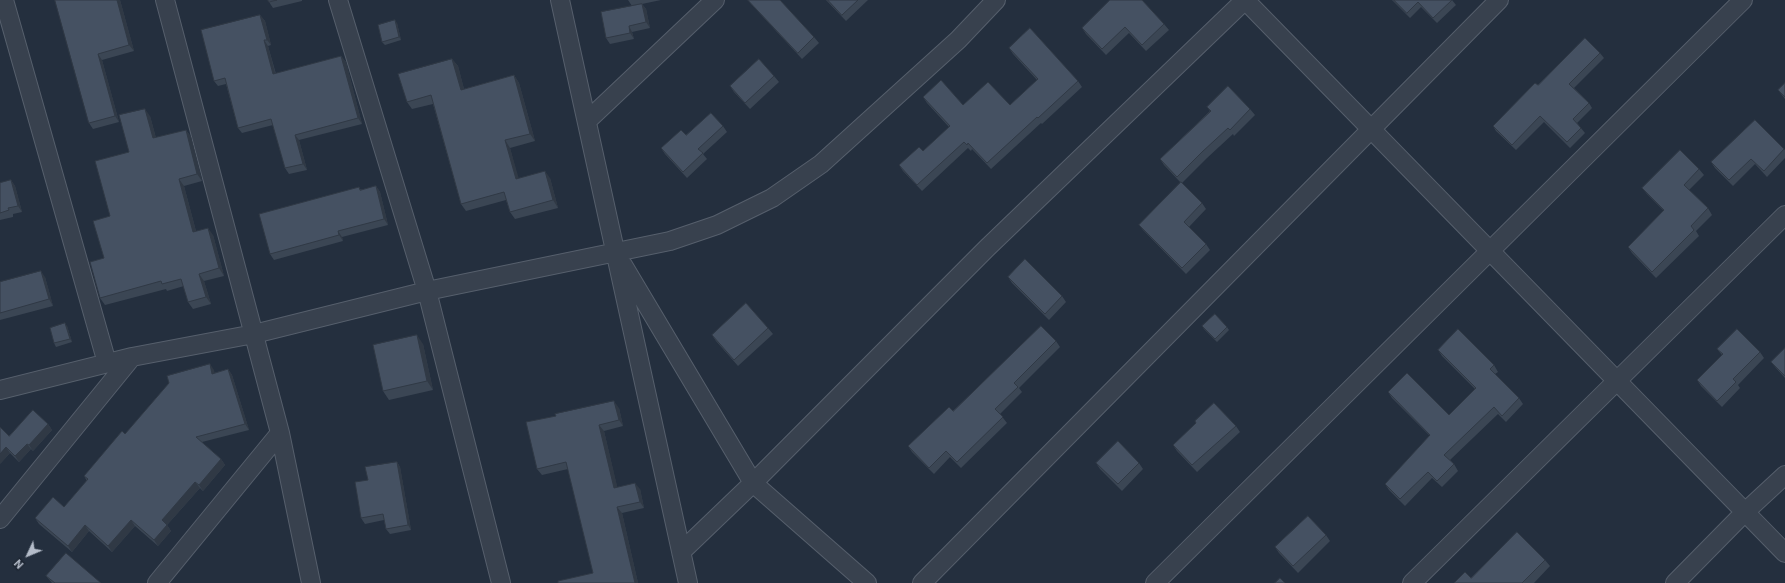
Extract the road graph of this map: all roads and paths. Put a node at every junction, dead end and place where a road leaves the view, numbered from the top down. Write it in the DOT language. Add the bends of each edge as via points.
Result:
graph roads {
  1 [pos="4,0"];
  2 [pos="165,0"];
  3 [pos="338,0"];
  4 [pos="560,0"];
  5 [pos="715,0"];
  6 [pos="996,0"];
  7 [pos="1245,0"];
  8 [pos="1499,0"];
  9 [pos="1743,0"];
  10 [pos="587,121"];
  11 [pos="1371,130"];
  12 [pos="1785,215"];
  13 [pos="1490,251"];
  14 [pos="616,252"];
  15 [pos="427,291"];
  16 [pos="254,334"];
  17 [pos="132,357"];
  18 [pos="107,363"];
  19 [pos="1616,380"];
  20 [pos="0,390"];
  21 [pos="280,433"];
  22 [pos="1785,475"];
  23 [pos="753,483"];
  24 [pos="1746,512"];
  25 [pos="0,519"];
  26 [pos="681,552"];
  27 [pos="1785,552"];
  28 [pos="157,583"];
  29 [pos="311,583"];
  30 [pos="501,583"];
  31 [pos="688,583"];
  32 [pos="867,583"];
  33 [pos="922,583"];
  34 [pos="1155,583"];
  35 [pos="1412,583"];
  36 [pos="1675,583"];
  1 -- 18 [label="street"];
  2 -- 16 [label="street"];
  3 -- 15 [label="street"];
  4 -- 10 [label="street"];
  5 -- 10 [label="street"];
  6 -- 14 [label="street" via="958,40 821,164 772,198 717,225 670,241"];
  7 -- 11 [label="street"];
  7 -- 23 [label="street" via="987,248"];
  8 -- 11 [label="street"];
  9 -- 13 [label="street"];
  10 -- 14 [label="street"];
  11 -- 13 [label="street"];
  11 -- 33 [label="street"];
  12 -- 19 [label="street"];
  13 -- 19 [label="street"];
  13 -- 34 [label="street"];
  14 -- 15 [label="street"];
  14 -- 23 [label="street"];
  14 -- 26 [label="street"];
  15 -- 16 [label="street"];
  15 -- 30 [label="street"];
  16 -- 17 [label="street"];
  16 -- 21 [label="street"];
  17 -- 18 [label="street"];
  17 -- 25 [label="street"];
  18 -- 20 [label="street"];
  19 -- 24 [label="street"];
  19 -- 35 [label="street"];
  21 -- 28 [label="street"];
  21 -- 29 [label="street"];
  22 -- 24 [label="street"];
  23 -- 26 [label="street"];
  23 -- 32 [label="street"];
  24 -- 27 [label="street"];
  24 -- 36 [label="street"];
  26 -- 31 [label="street"];
}
